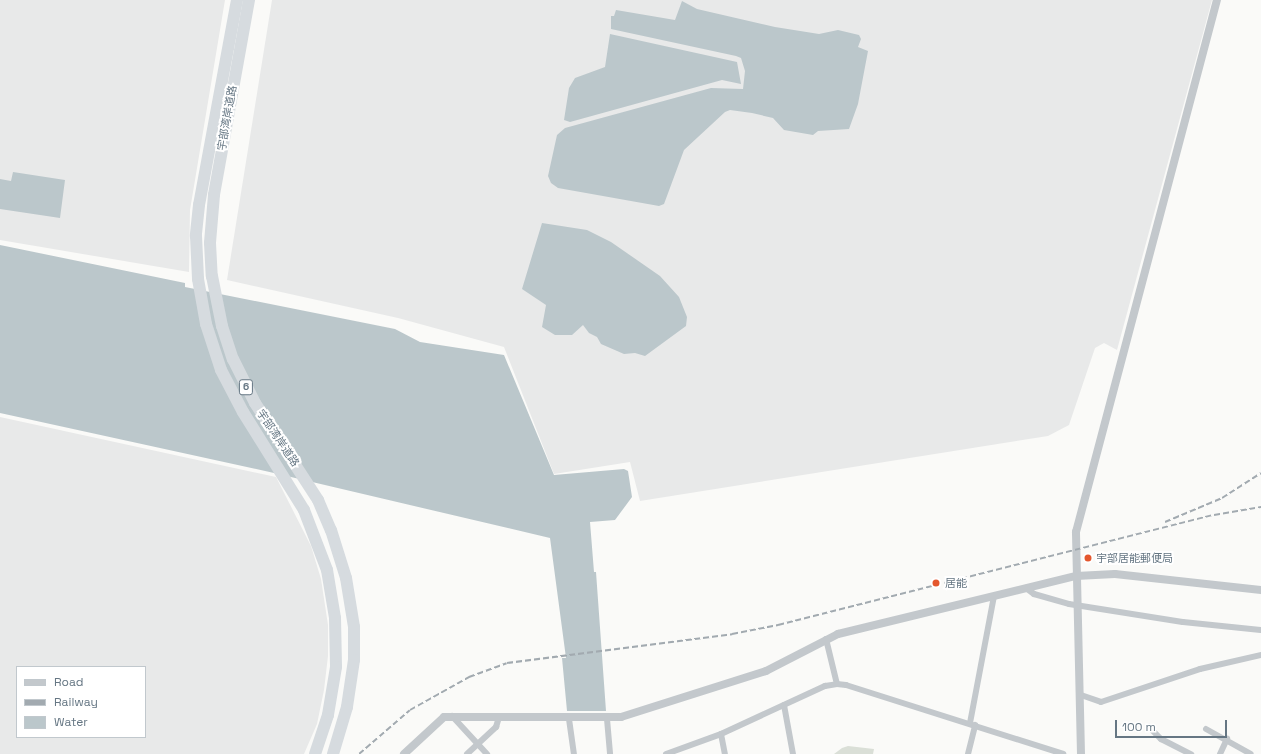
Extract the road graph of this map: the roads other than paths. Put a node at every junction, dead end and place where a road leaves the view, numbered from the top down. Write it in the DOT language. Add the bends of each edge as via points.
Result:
graph roads {
  1 [pos="230,0"];
  2 [pos="237,0"];
  3 [pos="250,0"];
  4 [pos="256,0"];
  5 [pos="1217,0"];
  6 [pos="210,138"];
  7 [pos="223,141"];
  8 [pos="1076,576"];
  9 [pos="1026,588"];
  10 [pos="1261,590"];
  11 [pos="994,596"];
  12 [pos="1077,605"];
  13 [pos="1261,630"];
  14 [pos="826,639"];
  15 [pos="1261,655"];
  16 [pos="837,684"];
  17 [pos="1081,695"];
  18 [pos="784,705"];
  19 [pos="452,716"];
  20 [pos="499,717"];
  21 [pos="569,718"];
  22 [pos="607,719"];
  23 [pos="973,724"];
  24 [pos="1149,727"];
  25 [pos="1206,729"];
  26 [pos="721,734"];
  27 [pos="1227,739"];
  28 [pos="478,744"];
  29 [pos="1241,752"];
  30 [pos="314,754"];
  31 [pos="333,754"];
  32 [pos="404,754"];
  33 [pos="467,754"];
  34 [pos="487,754"];
  35 [pos="574,754"];
  36 [pos="610,754"];
  37 [pos="666,754"];
  38 [pos="725,754"];
  39 [pos="792,754"];
  40 [pos="968,754"];
  41 [pos="1063,754"];
  42 [pos="1081,754"];
  43 [pos="1192,754"];
  44 [pos="1220,754"];
  45 [pos="1251,754"];
  1 -- 6 [label="highway"];
  2 -- 6 [label="highway, 宇部湾岸道路 / 6"];
  3 -- 7 [label="highway, 宇部湾岸道路 / 6"];
  4 -- 7 [label="highway"];
  5 -- 8 [label="street" via="1080,511 1076,532"];
  6 -- 30 [label="highway, 宇部湾岸道路 / 6" via="196,236 198,280 206,324 218,362 235,398 288,481 311,524 333,601 337,650 334,682 328,715"];
  7 -- 31 [label="highway, 宇部湾岸道路 / 6" via="213,203 210,243 212,276 222,326 247,388 325,514 342,561 350,595 354,627 352,676 347,708"];
  8 -- 9 [label="street"];
  8 -- 10 [label="street" via="1115,574"];
  8 -- 12 [label="street"];
  9 -- 11 [label="street"];
  9 -- 12 [label="street" via="1034,594"];
  11 -- 14 [label="street" via="852,630"];
  11 -- 23 [label="street"];
  12 -- 13 [label="street" via="1182,622"];
  12 -- 17 [label="street"];
  14 -- 16 [label="street"];
  14 -- 22 [label="street" via="766,671 621,717"];
  15 -- 17 [label="street" via="1200,669 1101,702"];
  16 -- 18 [label="street" via="825,686"];
  16 -- 23 [label="street"];
  17 -- 42 [label="street"];
  18 -- 26 [label="street"];
  18 -- 39 [label="street"];
  19 -- 20 [label="street"];
  19 -- 28 [label="street"];
  19 -- 32 [label="street" via="438,720"];
  20 -- 21 [label="street"];
  20 -- 28 [label="street" via="496,727"];
  21 -- 22 [label="street"];
  21 -- 35 [label="street"];
  22 -- 36 [label="street"];
  23 -- 40 [label="street"];
  23 -- 41 [label="street"];
  24 -- 43 [label="street" via="1161,739"];
  25 -- 27 [label="street"];
  26 -- 37 [label="street"];
  26 -- 38 [label="street"];
  27 -- 29 [label="street"];
  27 -- 44 [label="street"];
  28 -- 33 [label="street"];
  28 -- 34 [label="street"];
  29 -- 45 [label="street"];
}
